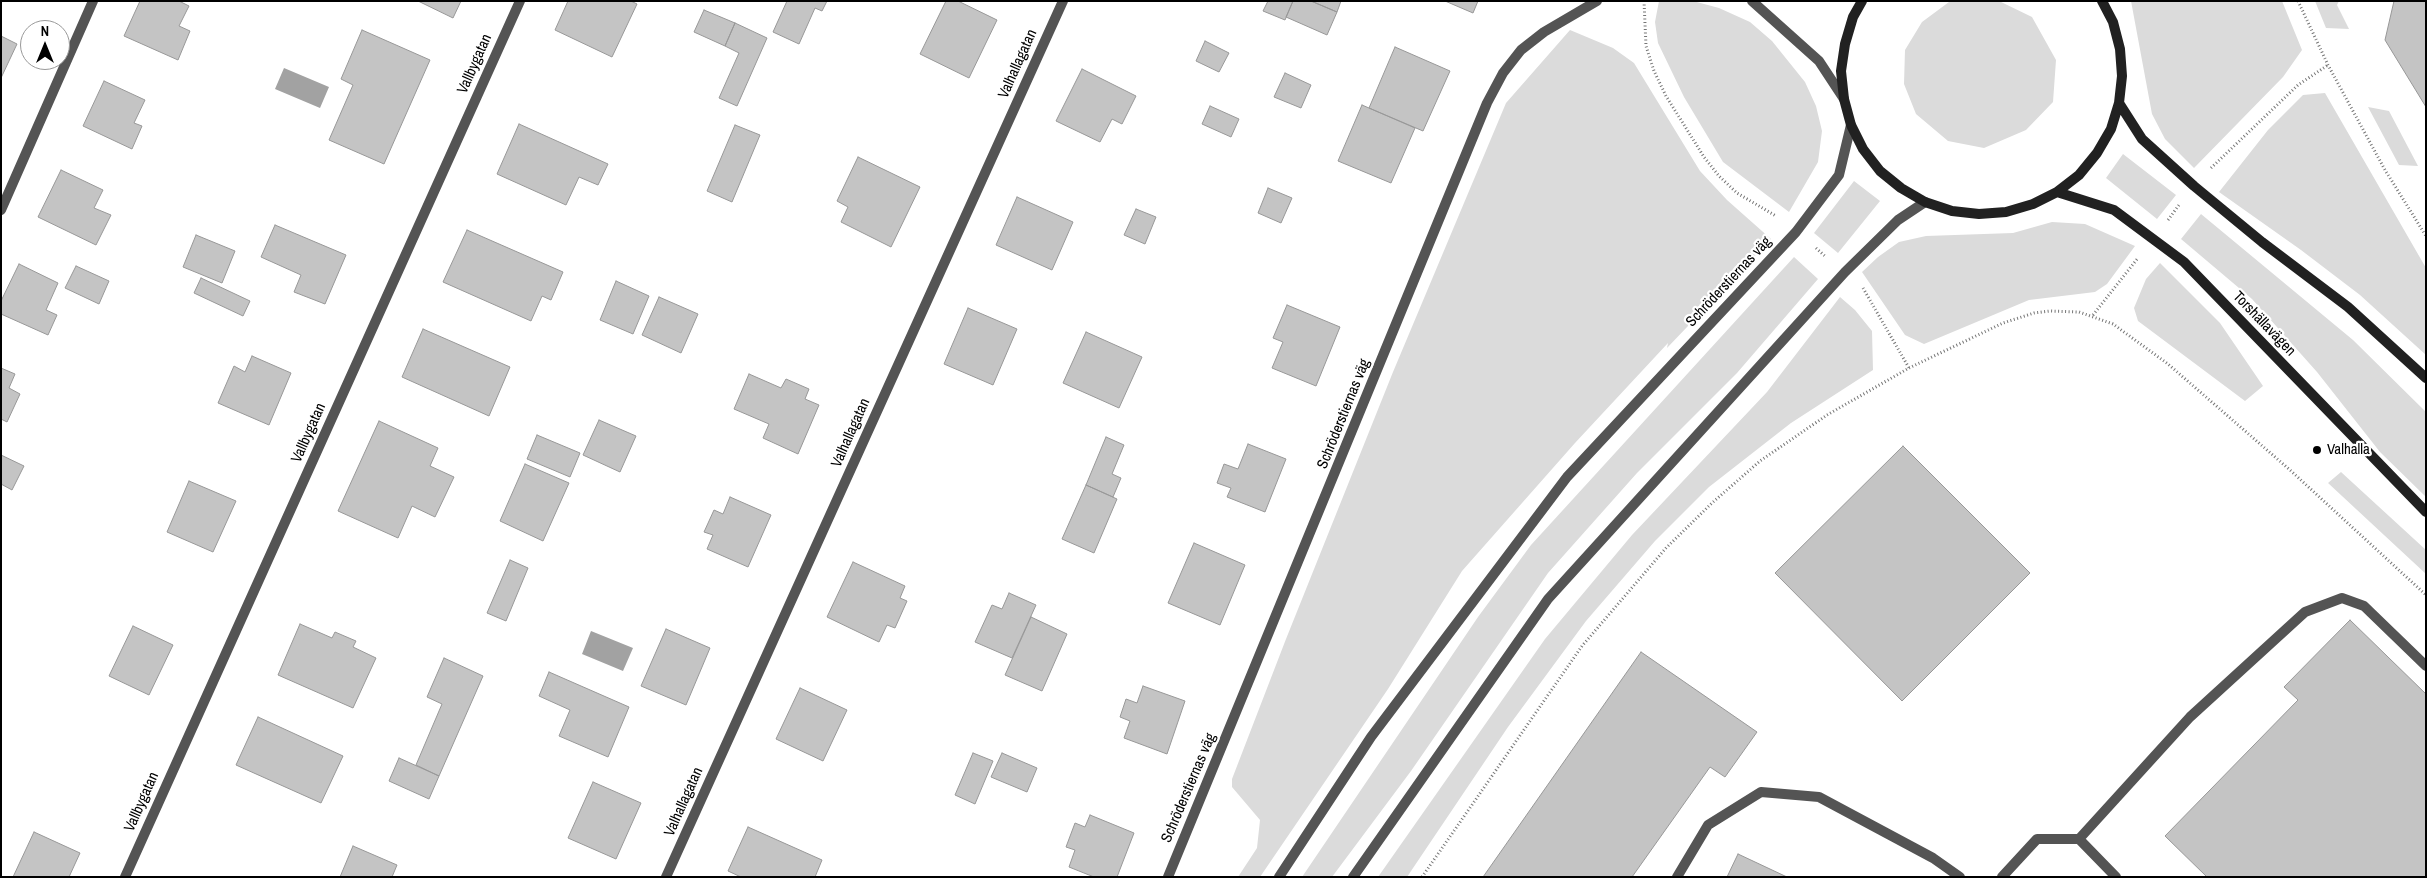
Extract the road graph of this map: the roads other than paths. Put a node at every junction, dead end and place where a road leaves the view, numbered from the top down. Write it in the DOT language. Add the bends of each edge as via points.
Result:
graph roads {
  1 [pos="94,1"];
  2 [pos="520,1"];
  3 [pos="1062,1"];
  4 [pos="1597,1"];
  5 [pos="1752,1"];
  6 [pos="1862,1"];
  7 [pos="2102,1"];
  8 [pos="1844,99"];
  9 [pos="2119,103"];
  10 [pos="1851,125"];
  11 [pos="2057,192"];
  12 [pos="1925,202"];
  13 [pos="1,210"];
  14 [pos="2426,378"];
  15 [pos="2426,512"];
  16 [pos="2426,666"];
  17 [pos="2079,839"];
  18 [pos="125,877"];
  19 [pos="666,877"];
  20 [pos="1168,877"];
  21 [pos="1279,877"];
  22 [pos="1354,877"];
  23 [pos="1677,877"];
  24 [pos="1960,877"];
  25 [pos="2002,877"];
  26 [pos="2116,877"];
  1 -- 13 [label="street"];
  2 -- 18 [label="street, Vallbygatan"];
  3 -- 19 [label="street, Valhallagatan"];
  4 -- 20 [label="street, Schröderstiernas väg" via="1544,32 1521,50 1503,73 1487,103"];
  5 -- 8 [label="street" via="1819,60"];
  6 -- 8 [label="main road" via="1844,44 1841,71"];
  7 -- 9 [label="main road" via="2120,49"];
  8 -- 10 [label="main road"];
  9 -- 11 [label="main road" via="2097,153 2079,175"];
  9 -- 14 [label="main road" via="2142,139 2194,186 2348,307"];
  10 -- 12 [label="main road" via="1863,149 1880,171"];
  10 -- 21 [label="street, Schröderstiernas väg" via="1839,175 1796,232 1567,477 1371,737"];
  11 -- 12 [label="main road" via="2006,212 1952,211"];
  11 -- 15 [label="main road, Torshällavägen" via="2114,210 2184,262"];
  12 -- 22 [label="street" via="1898,220 1845,272 1548,599"];
  16 -- 17 [label="street" via="2364,606 2342,598 2306,612 2190,718"];
  17 -- 25 [label="street" via="2038,840"];
  17 -- 26 [label="street"];
  23 -- 24 [label="street" via="1708,825 1761,792 1819,798 1933,858"];
}
